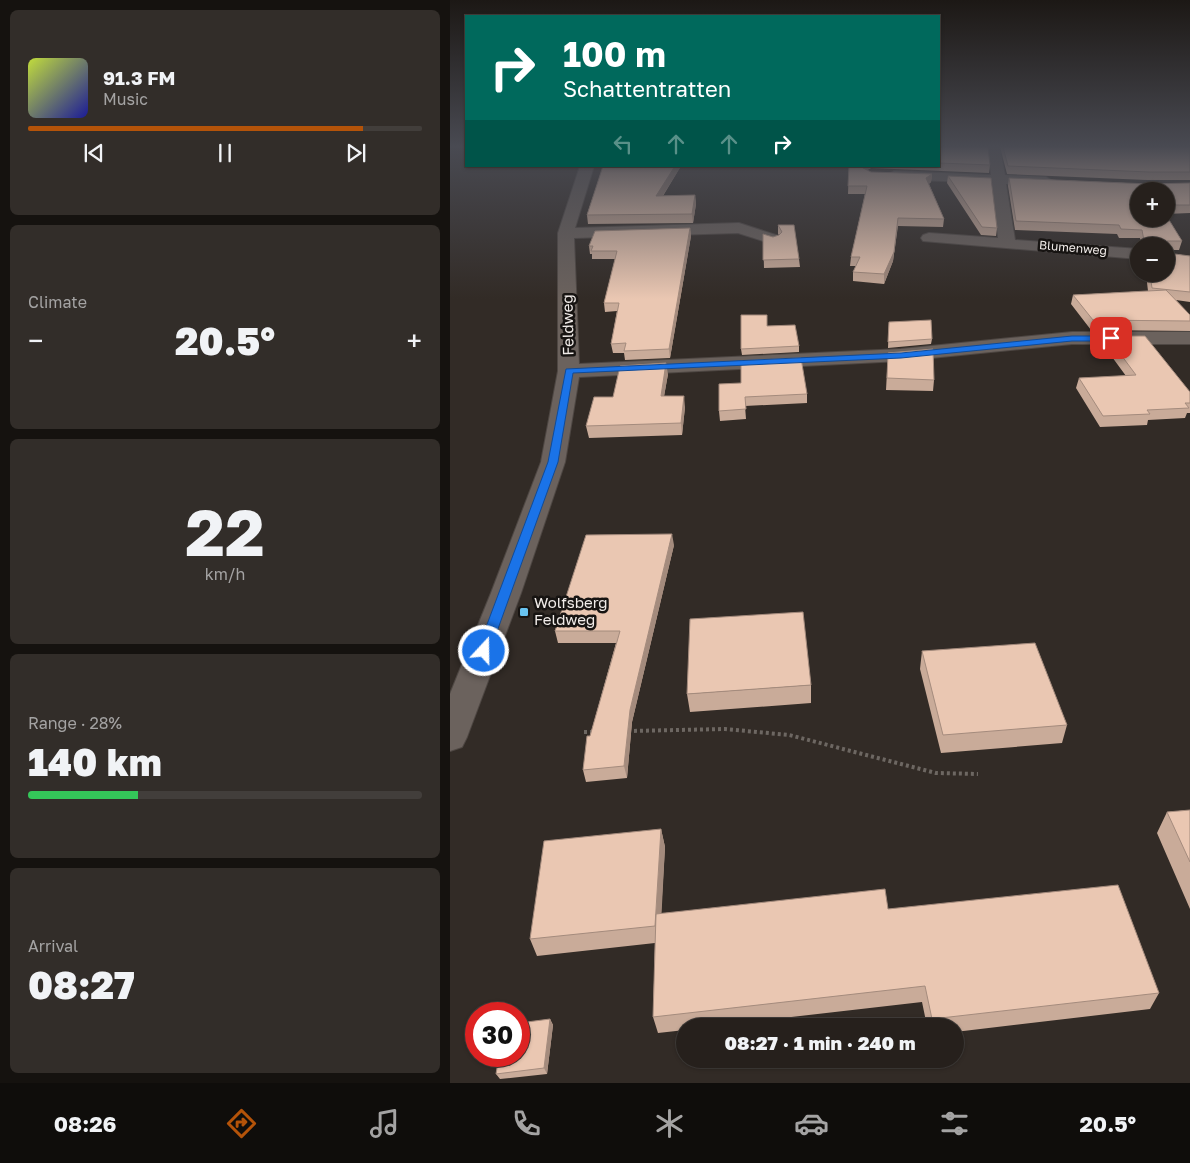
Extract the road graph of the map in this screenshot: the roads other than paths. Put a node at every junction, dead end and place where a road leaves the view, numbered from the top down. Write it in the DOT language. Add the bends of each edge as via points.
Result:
graph roads {
  1 [pos="577,198"];
  2 [pos="1001,198"];
  3 [pos="566,233"];
  4 [pos="929,238"];
  5 [pos="773,239"];
  6 [pos="1007,243"];
  7 [pos="1130,253"];
  8 [pos="1190,338"];
  9 [pos="569,371"];
  10 [pos="450,737"];
  1 -- 3 [label="street, Feldweg"];
  2 -- 6 [label="street"];
  3 -- 5 [label="street" via="739,228"];
  3 -- 9 [label="street, Feldweg"];
  4 -- 6 [label="street, Blumenweg"];
  6 -- 7 [label="street, Blumenweg"];
  8 -- 9 [label="street" via="1072,338 901,355"];
  9 -- 10 [label="street, Feldweg" via="553,462"];
}
